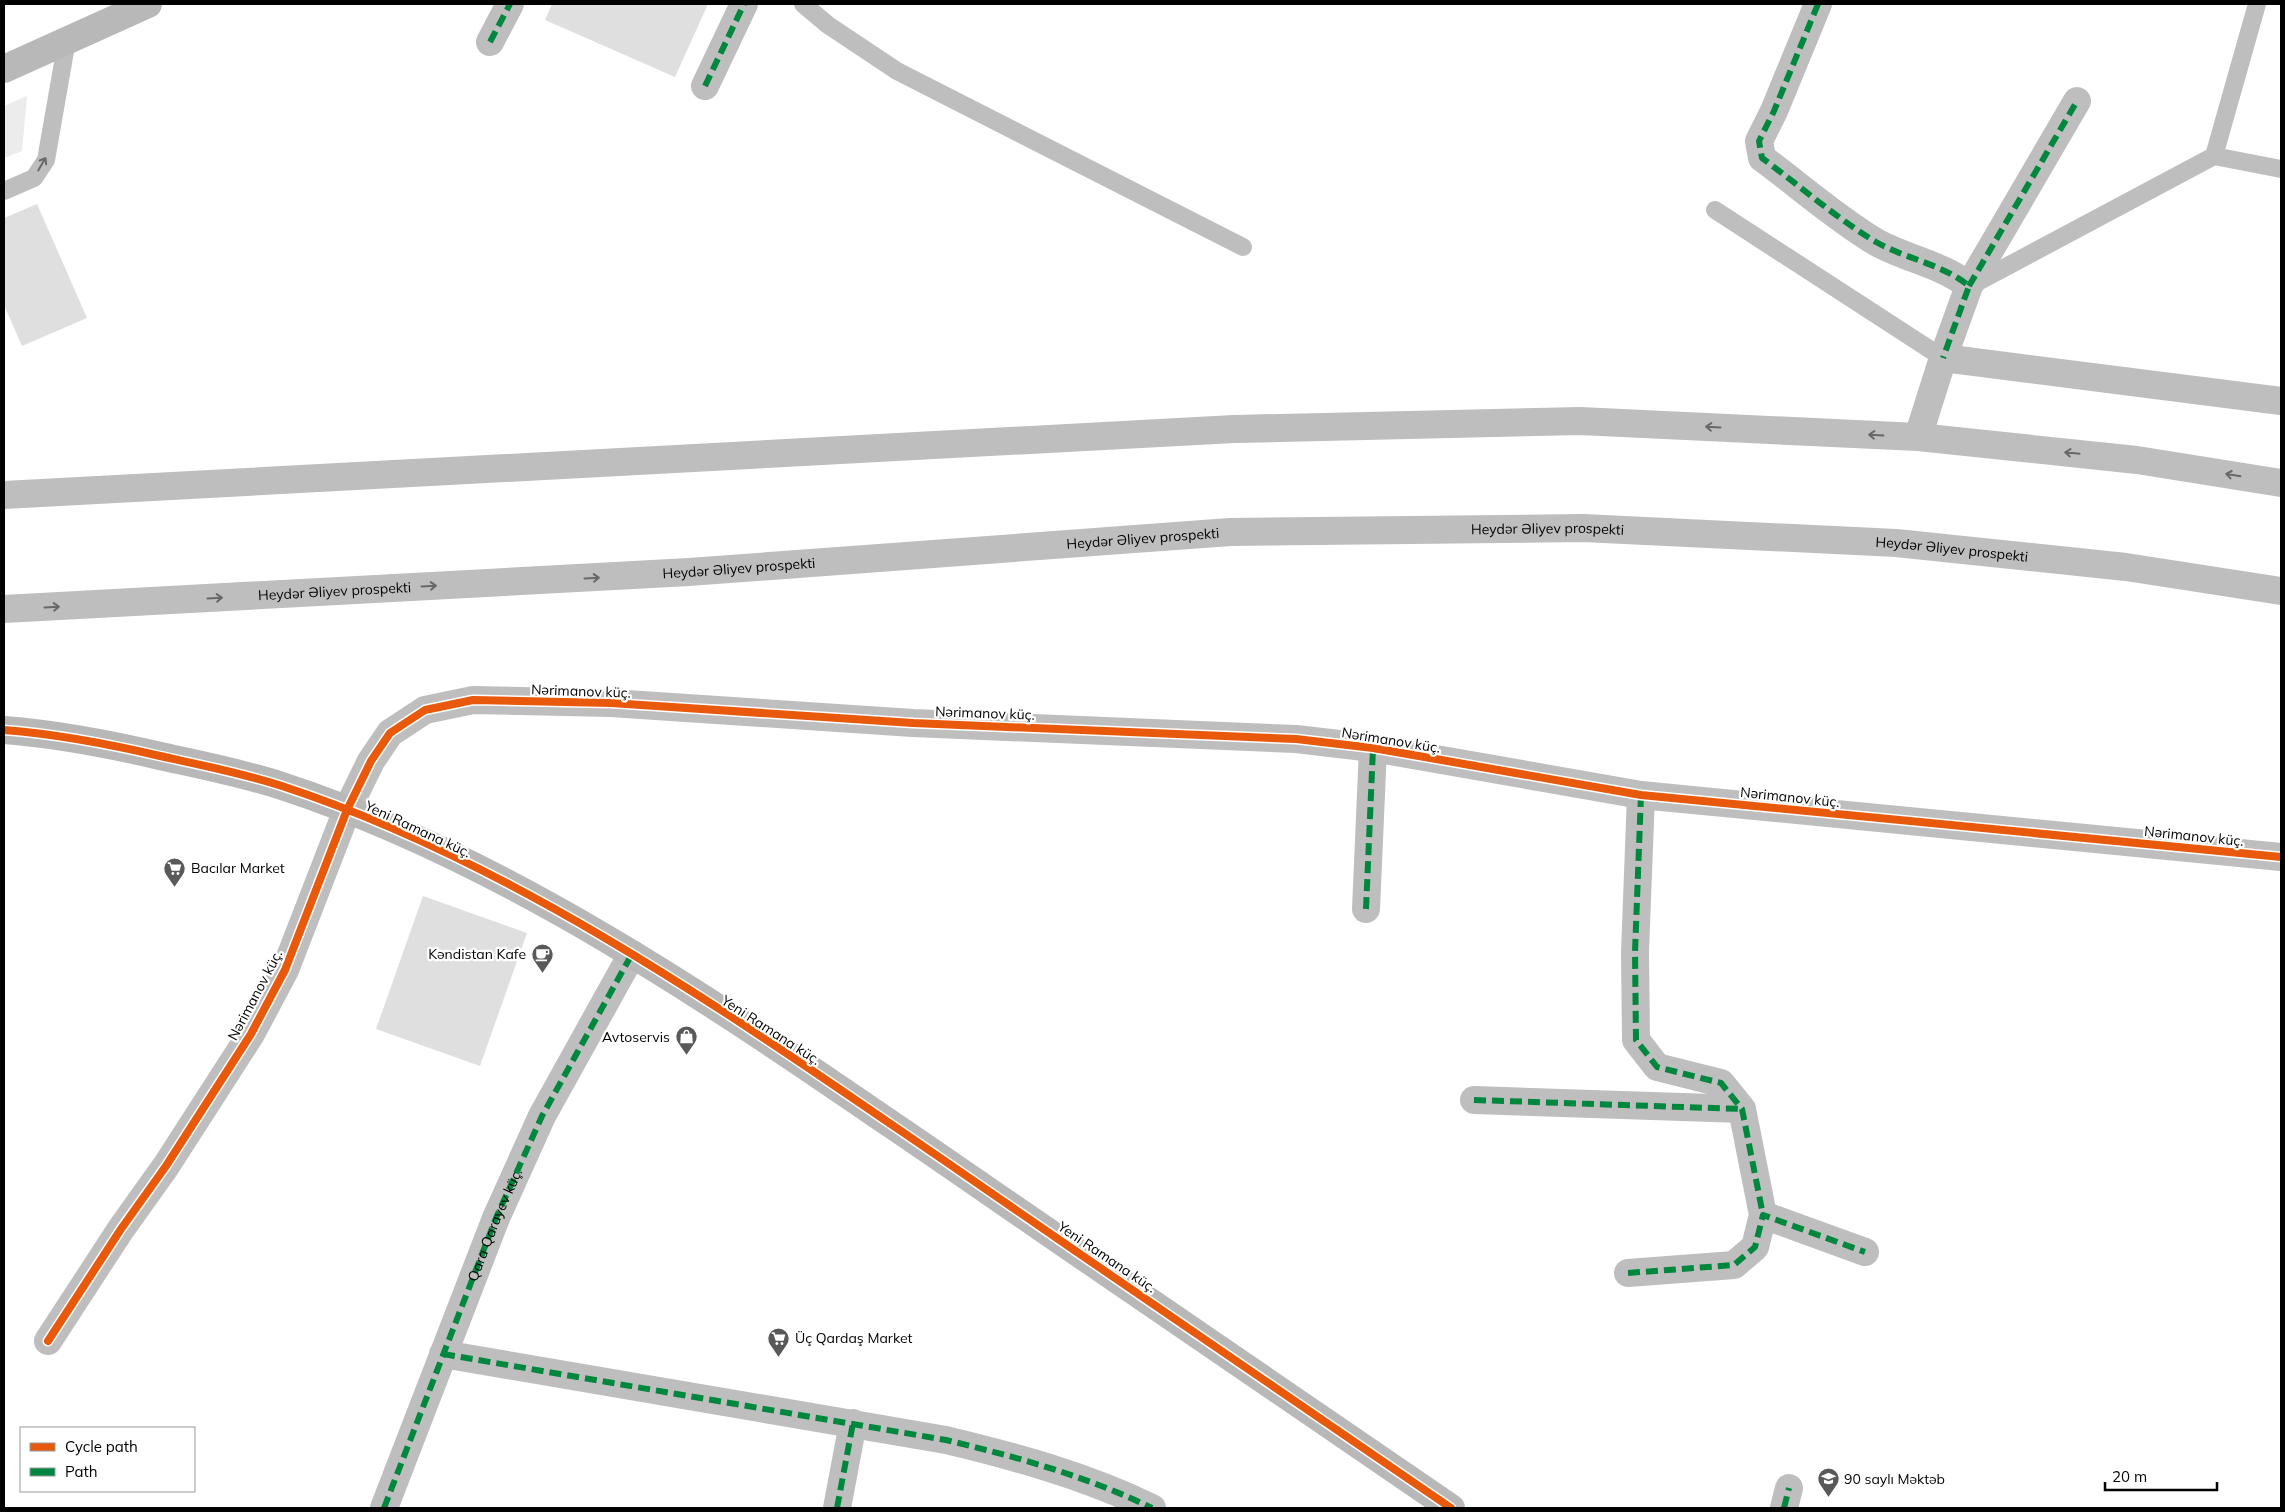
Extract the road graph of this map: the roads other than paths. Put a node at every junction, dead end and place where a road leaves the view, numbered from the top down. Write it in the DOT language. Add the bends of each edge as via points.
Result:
graph roads {
  1 [pos="148,4"];
  2 [pos="510,4"];
  3 [pos="744,4"];
  4 [pos="803,4"];
  5 [pos="1818,4"];
  6 [pos="2257,4"];
  7 [pos="67,40"];
  8 [pos="490,42"];
  9 [pos="4,69"];
  10 [pos="705,86"];
  11 [pos="2077,101"];
  12 [pos="2214,156"];
  13 [pos="2281,169"];
  14 [pos="4,191"];
  15 [pos="1715,210"];
  16 [pos="1243,247"];
  17 [pos="1969,286"];
  18 [pos="1943,358"];
  19 [pos="2281,401"];
  20 [pos="1918,437"];
  21 [pos="2281,483"];
  22 [pos="4,495"];
  23 [pos="2281,591"];
  24 [pos="4,609"];
  25 [pos="4,730"];
  26 [pos="1372,748"];
  27 [pos="1640,795"];
  28 [pos="347,810"];
  29 [pos="2281,858"];
  30 [pos="1366,909"];
  31 [pos="632,954"];
  32 [pos="1474,1100"];
  33 [pos="1742,1109"];
  34 [pos="1762,1215"];
  35 [pos="1866,1252"];
  36 [pos="1628,1272"];
  37 [pos="48,1341"];
  38 [pos="443,1354"];
  39 [pos="853,1423"];
  40 [pos="384,1508"];
  41 [pos="837,1508"];
  42 [pos="1152,1508"];
  43 [pos="1451,1508"];
  1 -- 7 [label="street"];
  2 -- 8 [label="main road"];
  3 -- 10 [label="main road"];
  4 -- 16 [label="lane" via="897,71"];
  5 -- 17 [label="main road" via="1760,140 1762,158 1877,242 1936,266"];
  6 -- 12 [label="lane"];
  7 -- 9 [label="street"];
  14 -- 7 [label="lane, one-way" via="34,178 46,160"];
  11 -- 17 [label="main road"];
  12 -- 13 [label="lane"];
  12 -- 17 [label="lane"];
  15 -- 18 [label="lane"];
  17 -- 18 [label="main road"];
  18 -- 19 [label="main road"];
  18 -- 20 [label="main road"];
  21 -- 20 [label="main road, one-way" via="2137,460"];
  20 -- 22 [label="main road, one-way" via="1580,421 1234,429"];
  24 -- 23 [label="main road, Heydər Əliyev prospekti, one-way" via="689,572 1230,532 1584,528 1896,543 2126,567"];
  25 -- 28 [label="street, Yeni Ramana küç." via="105,743 223,770"];
  26 -- 27 [label="main road, Nərimanov küç."];
  26 -- 28 [label="main road, Nərimanov küç." via="1296,739 474,700 426,710 390,733 371,761"];
  26 -- 30 [label="main road"];
  27 -- 29 [label="main road, Nərimanov küç."];
  27 -- 33 [label="main road" via="1634,952 1636,1040 1657,1067 1721,1083"];
  28 -- 31 [label="street, Yeni Ramana küç." via="532,897"];
  28 -- 37 [label="main road, Nərimanov küç." via="285,970 251,1034"];
  31 -- 38 [label="main road, Qara Qarayev küç." via="542,1116 496,1218"];
  31 -- 43 [label="street, Yeni Ramana küç." via="826,1080"];
  32 -- 33 [label="main road"];
  33 -- 34 [label="main road"];
  34 -- 35 [label="main road"];
  34 -- 36 [label="main road" via="1755,1247 1734,1265"];
  38 -- 39 [label="main road"];
  38 -- 40 [label="main road, Qara Qarayev küç."];
  39 -- 41 [label="main road"];
  39 -- 42 [label="main road" via="1020,1458 1116,1491"];
}
